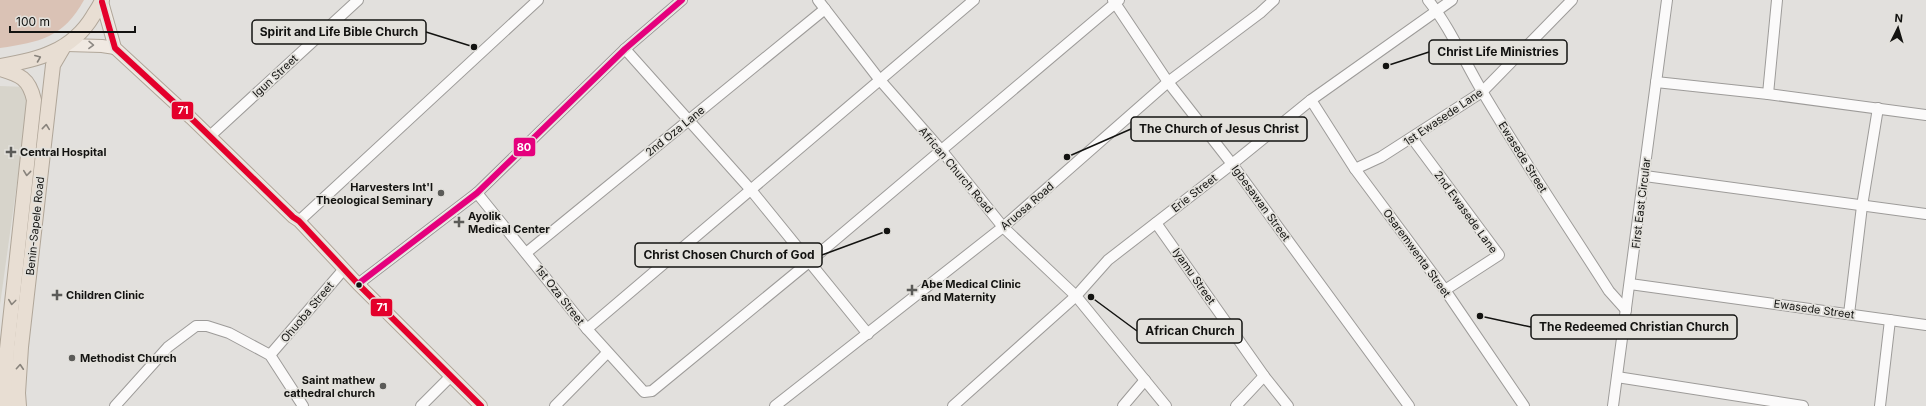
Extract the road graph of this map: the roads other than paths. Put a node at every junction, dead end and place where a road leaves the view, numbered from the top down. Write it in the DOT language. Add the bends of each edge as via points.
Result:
graph roads {
  1 [pos="358,0"];
  2 [pos="538,0"];
  3 [pos="682,0"];
  4 [pos="818,0"];
  5 [pos="974,0"];
  6 [pos="1274,0"];
  7 [pos="1428,0"];
  8 [pos="1452,0"];
  9 [pos="1572,0"];
  10 [pos="1777,0"];
  11 [pos="102,1"];
  12 [pos="1116,1"];
  13 [pos="1665,2"];
  14 [pos="825,9"];
  15 [pos="1437,12"];
  16 [pos="65,46"];
  17 [pos="115,48"];
  18 [pos="626,49"];
  19 [pos="0,66"];
  20 [pos="0,69"];
  21 [pos="879,79"];
  22 [pos="1168,82"];
  23 [pos="1656,82"];
  24 [pos="1482,92"];
  25 [pos="1768,94"];
  26 [pos="1311,100"];
  27 [pos="1878,108"];
  28 [pos="1926,115"];
  29 [pos="687,121"];
  30 [pos="210,136"];
  31 [pos="1412,138"];
  32 [pos="942,151"];
  33 [pos="1232,164"];
  34 [pos="1355,169"];
  35 [pos="1645,176"];
  36 [pos="751,190"];
  37 [pos="477,193"];
  38 [pos="1862,206"];
  39 [pos="1926,214"];
  40 [pos="299,220"];
  41 [pos="1156,223"];
  42 [pos="1003,227"];
  43 [pos="526,253"];
  44 [pos="809,262"];
  45 [pos="344,269"];
  46 [pos="358,284"];
  47 [pos="1630,284"];
  48 [pos="1445,290"];
  49 [pos="1076,296"];
  50 [pos="1626,310"];
  51 [pos="1849,314"];
  52 [pos="1890,320"];
  53 [pos="1926,325"];
  54 [pos="586,329"];
  55 [pos="868,334"];
  56 [pos="607,353"];
  57 [pos="270,355"];
  58 [pos="451,376"];
  59 [pos="1264,376"];
  60 [pos="1617,377"];
  61 [pos="1145,380"];
  62 [pos="6,406"];
  63 [pos="19,406"];
  64 [pos="115,406"];
  65 [pos="303,406"];
  66 [pos="421,406"];
  67 [pos="481,406"];
  68 [pos="555,406"];
  69 [pos="776,406"];
  70 [pos="953,406"];
  71 [pos="1123,406"];
  72 [pos="1166,406"];
  73 [pos="1236,406"];
  74 [pos="1288,406"];
  75 [pos="1409,406"];
  76 [pos="1524,406"];
  77 [pos="1613,406"];
  78 [pos="1803,406"];
  79 [pos="1880,406"];
  1 -- 30 [label="street, Igun Street"];
  2 -- 40 [label="street"];
  3 -- 18 [label="street"];
  4 -- 14 [label="street, African Church Road"];
  5 -- 21 [label="street"];
  6 -- 22 [label="street, Aruosa Road"];
  7 -- 15 [label="street, Ewasede Street"];
  8 -- 15 [label="street, Erie Street"];
  9 -- 24 [label="street, 1st Ewasede Lane"];
  10 -- 25 [label="street"];
  11 -- 16 [label="highway" via="88,24"];
  11 -- 17 [label="main road"];
  12 -- 22 [label="street, Igbesawan Street"];
  12 -- 32 [label="street"];
  13 -- 23 [label="street, First East Circular"];
  14 -- 21 [label="street, African Church Road"];
  14 -- 29 [label="street, 2nd Oza Lane"];
  15 -- 24 [label="street, Ewasede Street"];
  15 -- 26 [label="street, Erie Street"];
  16 -- 17 [label="main road, one-way"];
  19 -- 16 [label="highway, one-way" via="28,62"];
  63 -- 16 [label="highway, Benin-Sapele Road, one-way" via="21,347 53,65"];
  17 -- 30 [label="main road"];
  18 -- 29 [label="street"];
  18 -- 37 [label="street"];
  20 -- 62 [label="highway, Benin-Sapele Road, one-way" via="25,79 34,100 7,349"];
  21 -- 32 [label="street, African Church Road"];
  21 -- 36 [label="street"];
  22 -- 33 [label="street, Igbesawan Street"];
  22 -- 42 [label="street, Aruosa Road"];
  23 -- 25 [label="street"];
  23 -- 35 [label="street, First East Circular"];
  24 -- 31 [label="street, 1st Ewasede Lane"];
  24 -- 50 [label="street, Ewasede Street" via="1609,291"];
  25 -- 27 [label="street"];
  26 -- 33 [label="street, Erie Street"];
  26 -- 34 [label="street, Osaremwenta Street"];
  27 -- 28 [label="street"];
  27 -- 38 [label="street"];
  29 -- 36 [label="street"];
  29 -- 43 [label="street, 2nd Oza Lane"];
  30 -- 40 [label="main road"];
  31 -- 34 [label="street, 1st Ewasede Lane"];
  31 -- 48 [label="street, 2nd Ewasede Lane" via="1499,255"];
  32 -- 42 [label="street, African Church Road"];
  32 -- 44 [label="street"];
  33 -- 41 [label="street, Erie Street"];
  33 -- 75 [label="street, Igbesawan Street"];
  34 -- 48 [label="street, Osaremwenta Street"];
  35 -- 38 [label="street"];
  35 -- 47 [label="street, First East Circular"];
  36 -- 44 [label="street"];
  36 -- 54 [label="street"];
  37 -- 43 [label="street, 1st Oza Street" via="498,222"];
  37 -- 46 [label="street"];
  38 -- 39 [label="street"];
  38 -- 51 [label="street"];
  40 -- 45 [label="main road"];
  41 -- 49 [label="street, Erie Street" via="1108,260"];
  41 -- 59 [label="street, Iyamu Street"];
  42 -- 49 [label="street, African Church Road"];
  42 -- 55 [label="street, Aruosa Road"];
  43 -- 54 [label="street, 1st Oza Street"];
  44 -- 55 [label="street"];
  44 -- 56 [label="street, 1st Oza Street" via="652,391 644,392"];
  45 -- 46 [label="main road"];
  45 -- 57 [label="street, Ohuoba Street"];
  46 -- 58 [label="main road"];
  47 -- 50 [label="street, First East Circular"];
  47 -- 51 [label="street, Ewasede Street"];
  48 -- 76 [label="street, Osaremwenta Street"];
  49 -- 61 [label="street, African Church Road"];
  49 -- 70 [label="street, Erie Street"];
  50 -- 60 [label="street, First East Circular"];
  51 -- 52 [label="street, Ewasede Street"];
  52 -- 53 [label="street, Ewasede Street"];
  52 -- 79 [label="street"];
  54 -- 56 [label="street, 1st Oza Street"];
  55 -- 69 [label="street, Aruosa Road"];
  56 -- 68 [label="street"];
  57 -- 64 [label="street" via="229,334 207,326 196,326 168,347"];
  57 -- 65 [label="street"];
  58 -- 66 [label="street"];
  58 -- 67 [label="main road"];
  59 -- 73 [label="street"];
  59 -- 74 [label="street, Iyamu Street"];
  60 -- 77 [label="street, First East Circular"];
  60 -- 78 [label="street"];
  61 -- 71 [label="street"];
  61 -- 72 [label="street, African Church Road"];
}
